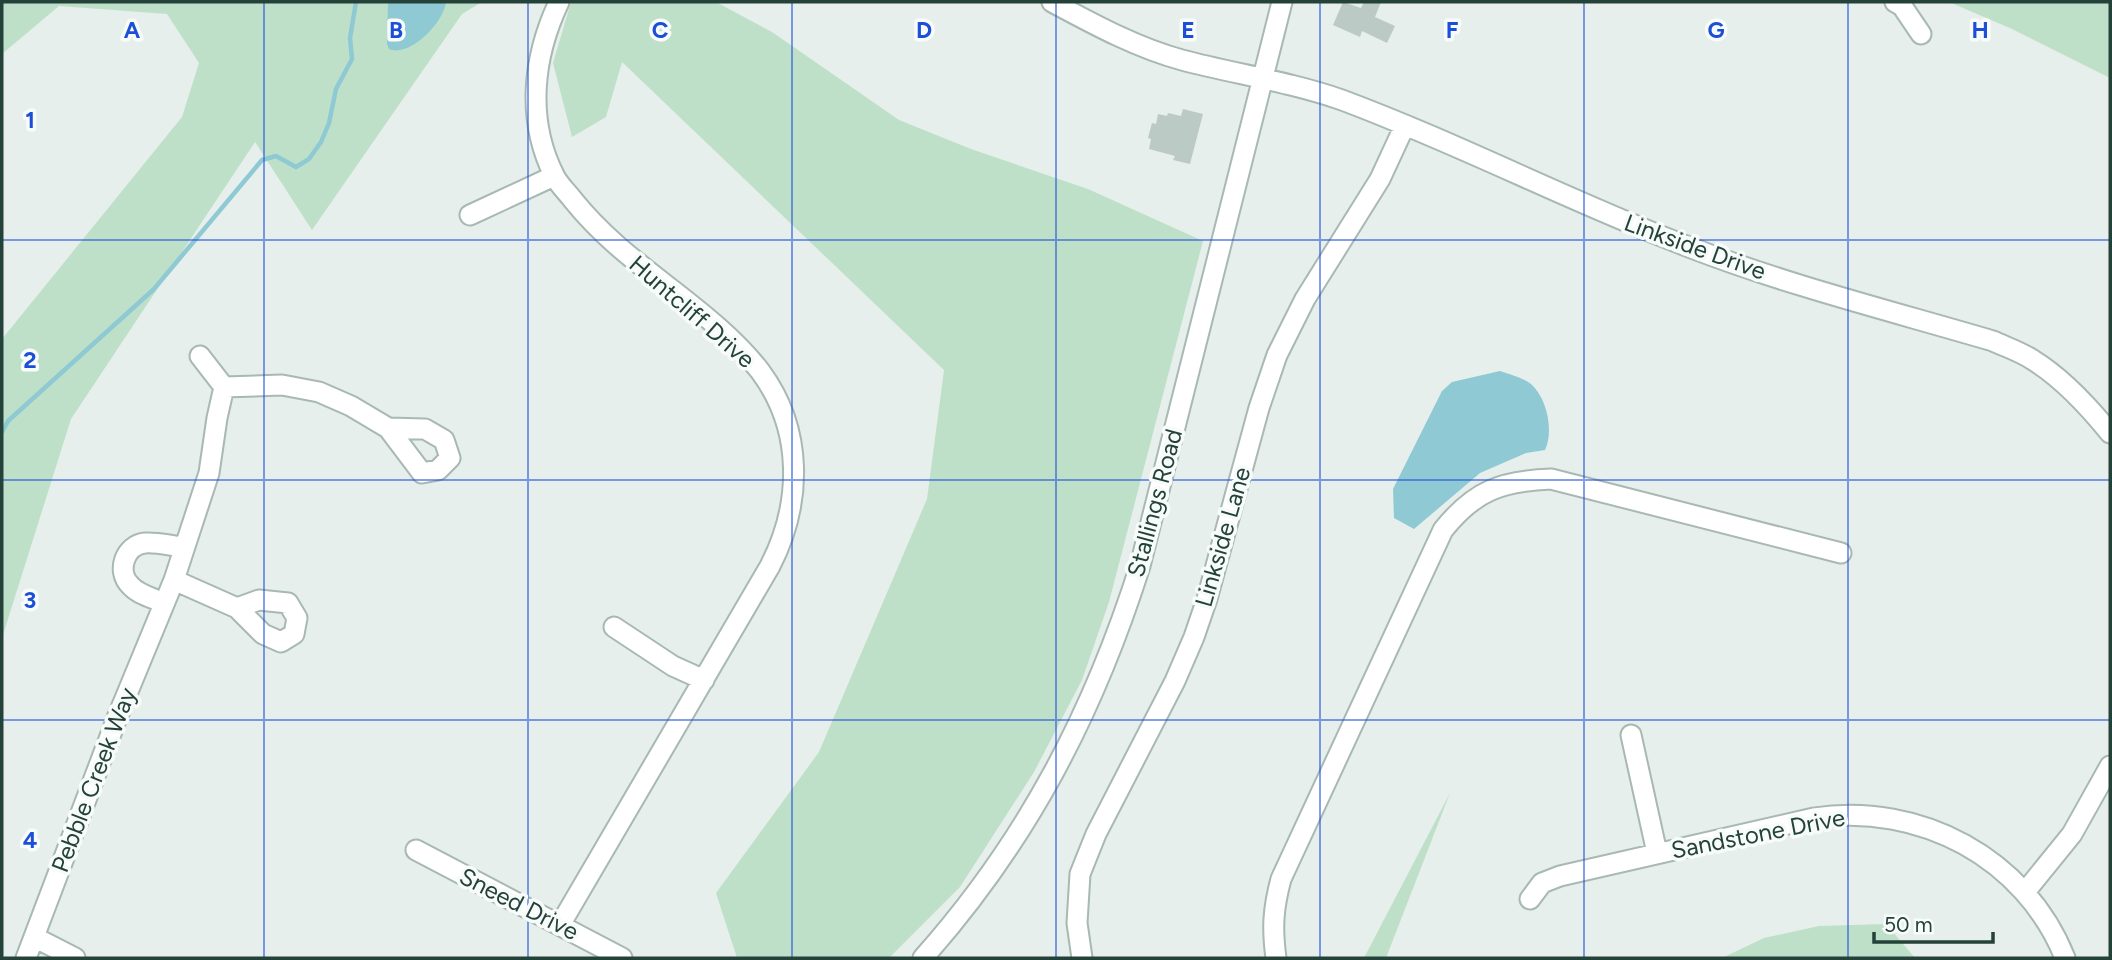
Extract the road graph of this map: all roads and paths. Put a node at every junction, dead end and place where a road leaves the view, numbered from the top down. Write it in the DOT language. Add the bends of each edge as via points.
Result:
graph roads {
  1 [pos="559,2"];
  2 [pos="1052,2"];
  3 [pos="1282,2"];
  4 [pos="1895,2"];
  5 [pos="1921,34"];
  6 [pos="1262,79"];
  7 [pos="1405,125"];
  8 [pos="554,176"];
  9 [pos="470,215"];
  10 [pos="200,356"];
  11 [pos="224,387"];
  12 [pos="388,428"];
  13 [pos="2110,433"];
  14 [pos="184,547"];
  15 [pos="1842,553"];
  16 [pos="174,580"];
  17 [pos="164,603"];
  18 [pos="237,608"];
  19 [pos="614,627"];
  20 [pos="704,680"];
  21 [pos="1631,735"];
  22 [pos="2110,766"];
  23 [pos="416,850"];
  24 [pos="1657,853"];
  25 [pos="2025,892"];
  26 [pos="1530,900"];
  27 [pos="560,925"];
  28 [pos="34,937"];
  29 [pos="26,958"];
  30 [pos="75,958"];
  31 [pos="622,958"];
  32 [pos="923,958"];
  33 [pos="1082,958"];
  34 [pos="1276,958"];
  35 [pos="2065,958"];
  1 -- 8 [label="street, Huntcliff Drive" via="542,43 535,80 539,128"];
  2 -- 6 [label="street" via="1150,49"];
  3 -- 6 [label="street, Stallings Road"];
  4 -- 5 [label="street"];
  6 -- 7 [label="street, Linkside Drive" via="1339,99"];
  6 -- 32 [label="street, Stallings Road" via="1140,566 1119,633 1042,795 989,876"];
  7 -- 13 [label="street, Linkside Drive" via="1691,248 2023,354 2066,386"];
  7 -- 33 [label="street, Linkside Lane" via="1380,179 1305,299 1277,355 1194,637 1080,874 1077,923"];
  8 -- 9 [label="street"];
  8 -- 20 [label="street, Huntcliff Drive" via="608,240 746,355 770,386 787,424 795,477 786,531"];
  10 -- 11 [label="street"];
  11 -- 12 [label="street" via="309,389"];
  11 -- 14 [label="street, Pebble Creek Way" via="209,474"];
  14 -- 16 [label="street, Pebble Creek Way"];
  14 -- 17 [label="street" via="147,542 133,548 124,560 124,576 132,588"];
  15 -- 34 [label="street" via="1551,479 1504,485 1474,498 1443,530 1281,879 1272,929"];
  16 -- 17 [label="street, Pebble Creek Way"];
  16 -- 18 [label="street"];
  17 -- 28 [label="street, Pebble Creek Way"];
  19 -- 20 [label="street" via="673,666"];
  20 -- 27 [label="street, Huntcliff Drive"];
  21 -- 24 [label="street"];
  22 -- 25 [label="street" via="2087,812"];
  23 -- 27 [label="street, Sneed Drive"];
  24 -- 25 [label="street, Sandstone Drive" via="1814,818 1875,816 1922,826 1964,843"];
  24 -- 26 [label="street, Sandstone Drive" via="1560,876 1542,883"];
  25 -- 35 [label="street, Sandstone Drive"];
  27 -- 31 [label="street, Sneed Drive"];
  28 -- 29 [label="street, Pebble Creek Way"];
  28 -- 30 [label="street"];
}
